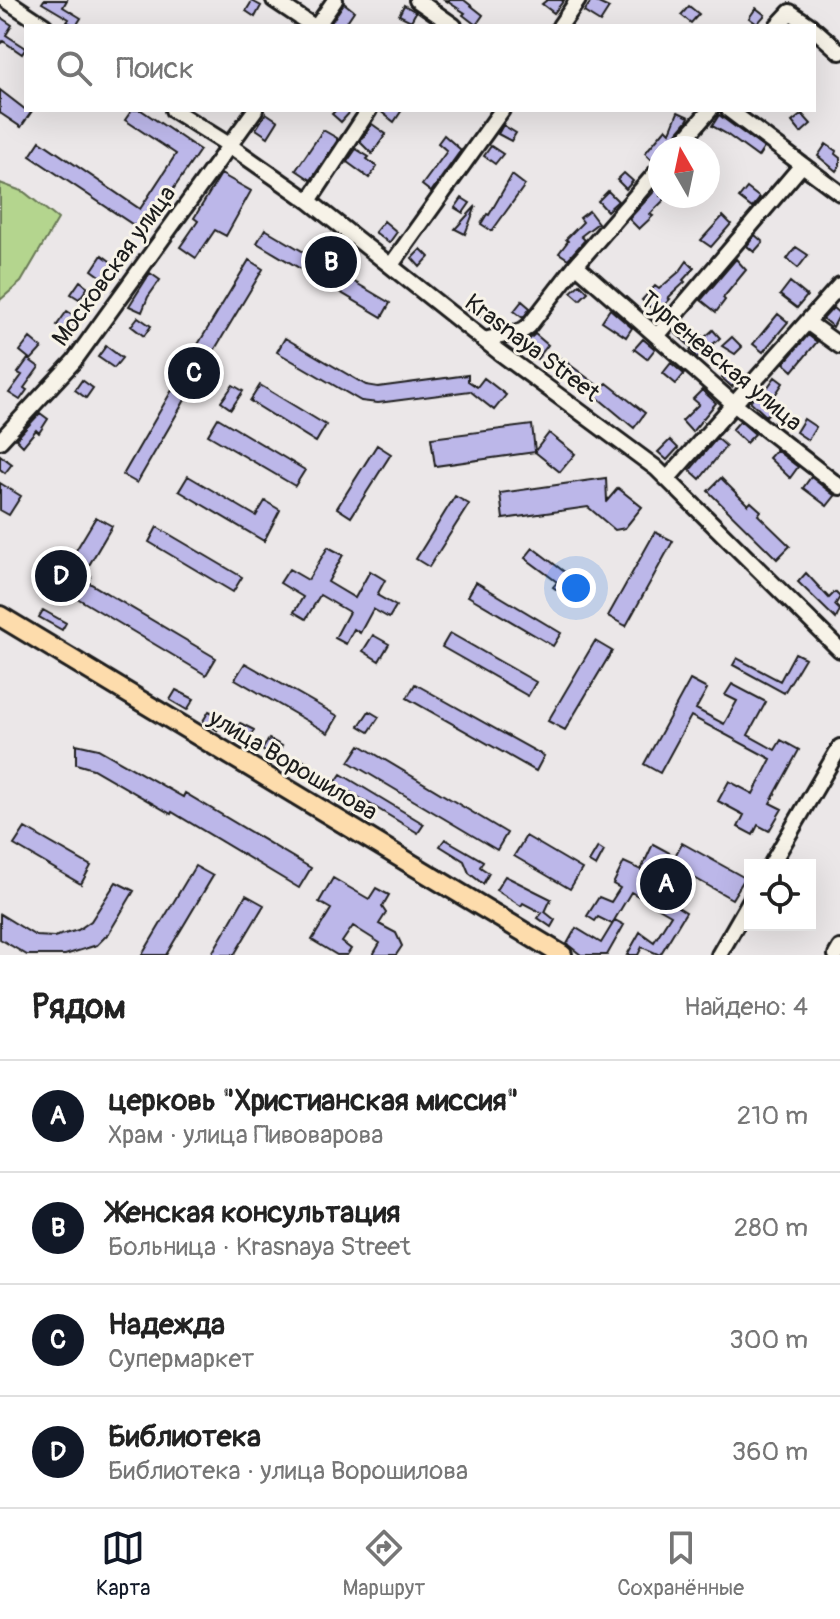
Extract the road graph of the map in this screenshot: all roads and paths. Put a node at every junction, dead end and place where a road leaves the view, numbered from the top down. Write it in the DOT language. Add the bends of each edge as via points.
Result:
graph roads {
  1 [pos="6,0"];
  2 [pos="274,0"];
  3 [pos="335,0"];
  4 [pos="417,0"];
  5 [pos="578,0"];
  6 [pos="430,20"];
  7 [pos="42,24"];
  8 [pos="312,24"];
  9 [pos="317,24"];
  10 [pos="561,24"];
  11 [pos="779,24"];
  12 [pos="808,24"];
  13 [pos="816,31"];
  14 [pos="840,52"];
  15 [pos="176,112"];
  16 [pos="254,112"];
  17 [pos="368,112"];
  18 [pos="501,112"];
  19 [pos="708,112"];
  20 [pos="732,112"];
  21 [pos="687,136"];
  22 [pos="229,145"];
  23 [pos="802,165"];
  24 [pos="648,182"];
  25 [pos="840,193"];
  26 [pos="309,201"];
  27 [pos="391,265"];
  28 [pos="576,265"];
  29 [pos="840,285"];
  30 [pos="807,322"];
  31 [pos="657,336"];
  32 [pos="484,340"];
  33 [pos="840,346"];
  34 [pos="735,405"];
  35 [pos="0,441"];
  36 [pos="668,478"];
  37 [pos="840,487"];
  38 [pos="0,616"];
  39 [pos="840,650"];
  40 [pos="840,747"];
  41 [pos="775,859"];
  42 [pos="744,911"];
  43 [pos="840,948"];
  44 [pos="562,955"];
  45 [pos="719,955"];
  46 [pos="836,955"];
  1 -- 7 [label="street"];
  2 -- 8 [label="street"];
  3 -- 9 [label="street"];
  4 -- 6 [label="street"];
  5 -- 10 [label="street"];
  11 -- 12 [label="street" via="790,12"];
  13 -- 14 [label="street"];
  15 -- 22 [label="street, Krasnaya Street"];
  16 -- 22 [label="street, Московская улица"];
  17 -- 26 [label="street"];
  18 -- 27 [label="street"];
  19 -- 21 [label="street"];
  20 -- 23 [label="street"];
  22 -- 26 [label="street, Krasnaya Street"];
  22 -- 35 [label="street, Московская улица" via="74,361"];
  23 -- 25 [label="street"];
  23 -- 31 [label="street"];
  24 -- 28 [label="street"];
  26 -- 27 [label="street, Krasnaya Street"];
  27 -- 32 [label="street, Krasnaya Street"];
  28 -- 31 [label="street, Тургеневская улица"];
  28 -- 32 [label="street" via="526,329"];
  29 -- 30 [label="street"];
  30 -- 33 [label="street"];
  30 -- 34 [label="street"];
  31 -- 34 [label="street, Тургеневская улица"];
  32 -- 36 [label="street, Krasnaya Street"];
  34 -- 36 [label="street"];
  34 -- 37 [label="street, Тургеневская улица"];
  36 -- 39 [label="street, Krasnaya Street"];
  38 -- 44 [label="main road, улица Ворошилова"];
  40 -- 41 [label="street"];
  42 -- 45 [label="street"];
  43 -- 46 [label="street"];
}
